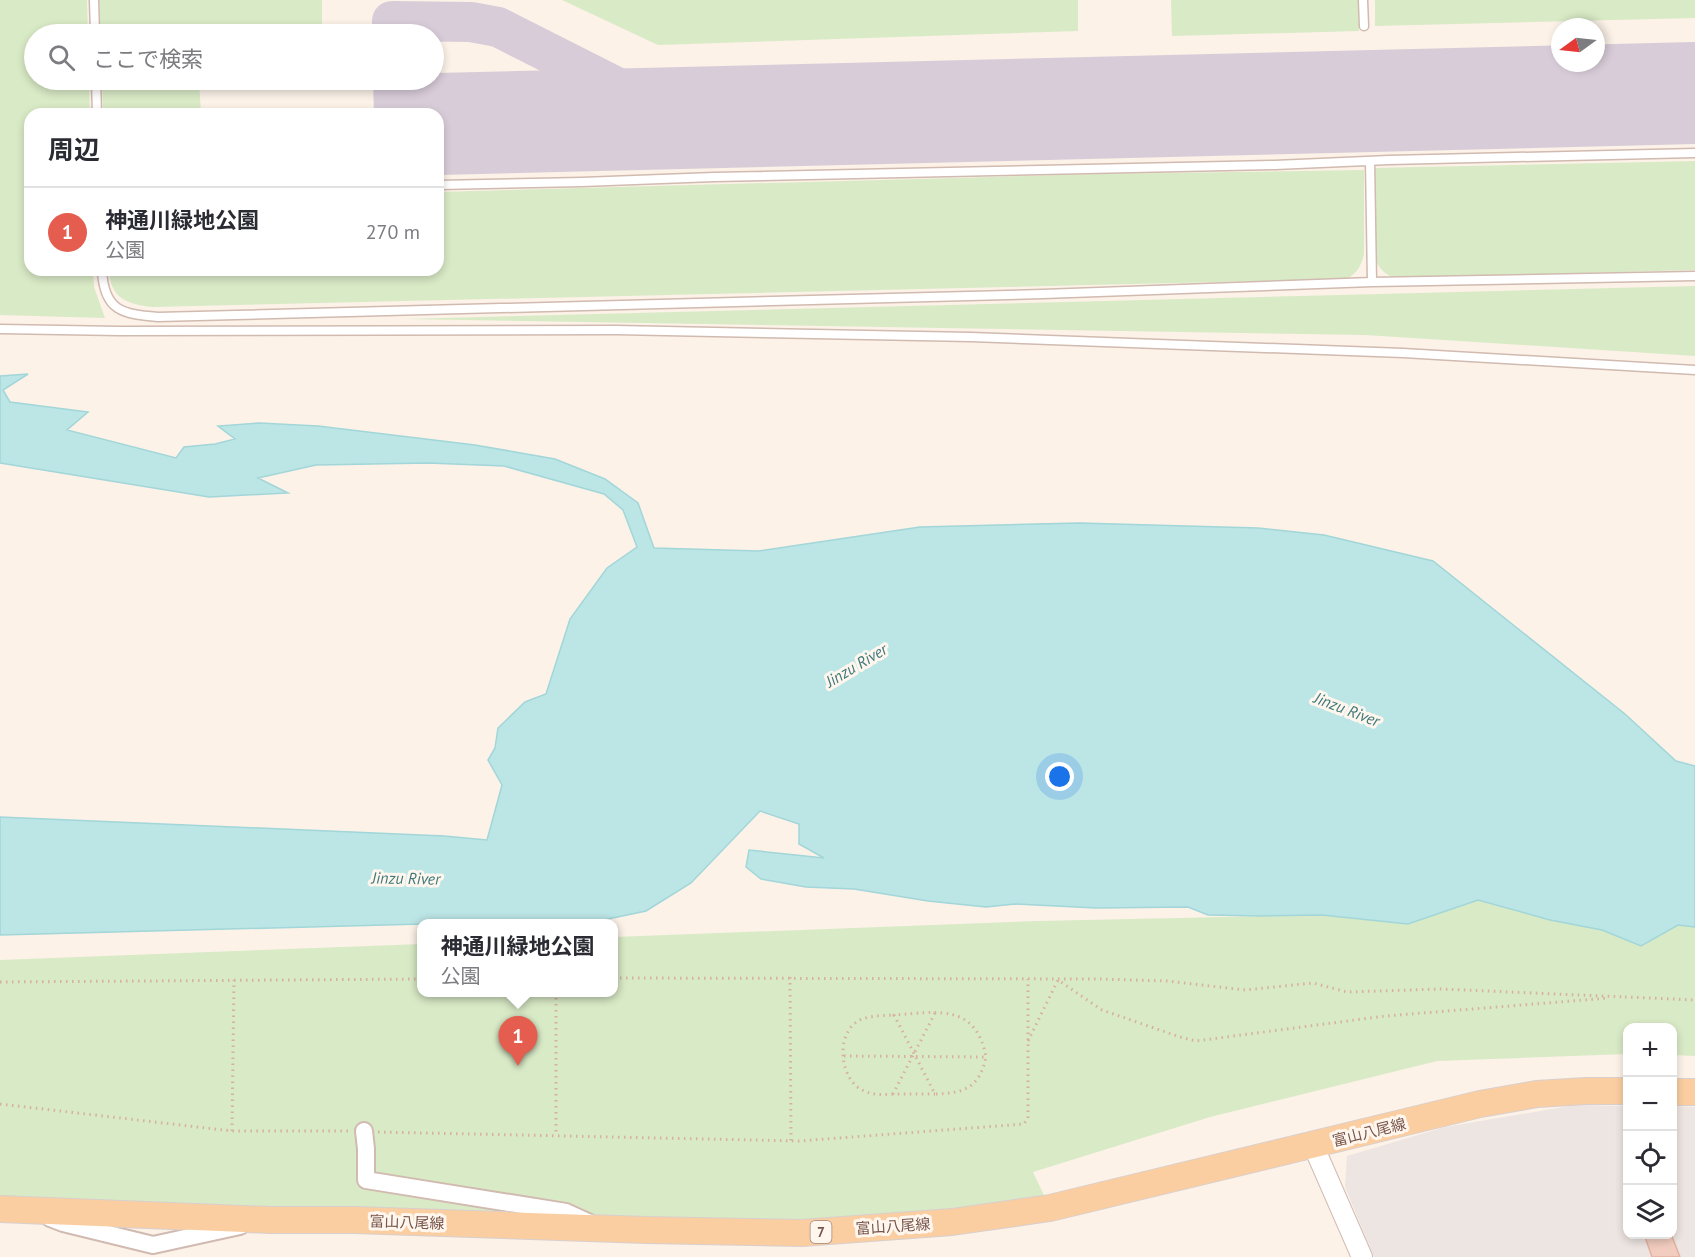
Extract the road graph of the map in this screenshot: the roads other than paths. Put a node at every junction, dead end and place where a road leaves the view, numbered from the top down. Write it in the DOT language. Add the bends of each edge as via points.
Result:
graph roads {
  1 [pos="94,0"];
  2 [pos="1363,0"];
  3 [pos="95,24"];
  4 [pos="1364,26"];
  5 [pos="96,90"];
  6 [pos="97,108"];
  7 [pos="1695,153"];
  8 [pos="1370,161"];
  9 [pos="444,184"];
  10 [pos="103,276"];
  11 [pos="1695,276"];
  12 [pos="1372,282"];
  13 [pos="0,329"];
  14 [pos="1695,370"];
  15 [pos="1623,1091"];
  16 [pos="1677,1092"];
  17 [pos="1695,1092"];
  18 [pos="364,1131"];
  19 [pos="1313,1145"];
  20 [pos="0,1209"];
  21 [pos="33,1211"];
  22 [pos="271,1220"];
  23 [pos="603,1228"];
  24 [pos="153,1251"];
  25 [pos="1362,1257"];
  1 -- 3 [label="lane"];
  2 -- 4 [label="lane"];
  5 -- 6 [label="lane"];
  7 -- 8 [label="lane"];
  8 -- 9 [label="lane"];
  8 -- 12 [label="lane"];
  10 -- 12 [label="lane" via="105,292 117,309 158,317"];
  11 -- 12 [label="lane"];
  13 -- 14 [label="lane" via="616,330 971,337 1403,353"];
  15 -- 19 [label="main road, 富山八尾線 / 7" via="1537,1094"];
  16 -- 17 [label="main road"];
  18 -- 23 [label="street" via="366,1180 566,1212"];
  19 -- 23 [label="main road, 富山八尾線 / 7" via="1050,1208 952,1222 802,1233"];
  19 -- 25 [label="street"];
  20 -- 21 [label="main road, 富山八尾線 / 7"];
  21 -- 22 [label="main road, 富山八尾線 / 7"];
  21 -- 24 [label="street"];
  22 -- 23 [label="main road, 富山八尾線 / 7"];
  22 -- 24 [label="street"];
}
